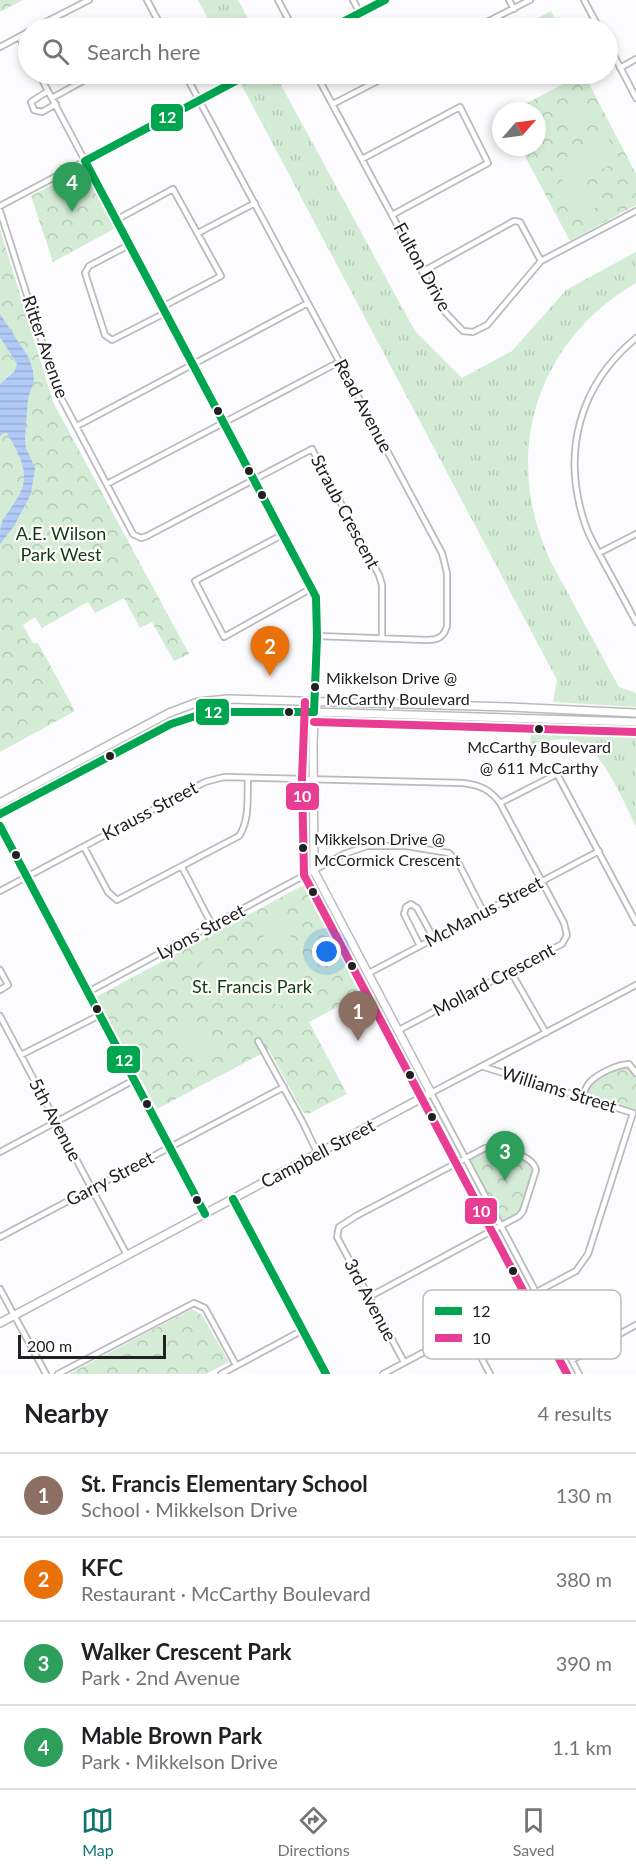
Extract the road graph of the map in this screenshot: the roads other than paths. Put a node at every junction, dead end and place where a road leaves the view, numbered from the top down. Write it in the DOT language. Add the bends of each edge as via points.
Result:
graph roads {
  1 [pos="89,0"];
  2 [pos="147,0"];
  3 [pos="278,0"];
  4 [pos="353,0"];
  5 [pos="385,0"];
  6 [pos="509,0"];
  7 [pos="530,0"];
  8 [pos="584,0"];
  9 [pos="514,9"];
  10 [pos="360,13"];
  11 [pos="54,18"];
  12 [pos="157,18"];
  13 [pos="288,18"];
  14 [pos="351,18"];
  15 [pos="496,18"];
  16 [pos="594,18"];
  17 [pos="18,37"];
  18 [pos="0,47"];
  19 [pos="636,59"];
  20 [pos="618,64"];
  21 [pos="620,68"];
  22 [pos="44,84"];
  23 [pos="76,84"];
  24 [pos="190,84"];
  25 [pos="230,84"];
  26 [pos="321,84"];
  27 [pos="372,84"];
  28 [pos="48,91"];
  29 [pos="52,98"];
  30 [pos="636,98"];
  31 [pos="199,100"];
  32 [pos="56,104"];
  33 [pos="333,105"];
  34 [pos="362,159"];
  35 [pos="85,161"];
  36 [pos="255,203"];
  37 [pos="0,206"];
  38 [pos="0,211"];
  39 [pos="636,211"];
  40 [pos="393,215"];
  41 [pos="116,220"];
  42 [pos="198,233"];
  43 [pos="129,245"];
  44 [pos="541,261"];
  45 [pos="422,272"];
  46 [pos="308,303"];
  47 [pos="164,310"];
  48 [pos="636,338"];
  49 [pos="339,362"];
  50 [pos="192,364"];
  51 [pos="224,422"];
  52 [pos="77,426"];
  53 [pos="255,479"];
  54 [pos="107,484"];
  55 [pos="284,534"];
  56 [pos="636,534"];
  57 [pos="599,553"];
  58 [pos="312,588"];
  59 [pos="636,622"];
  60 [pos="317,636"];
  61 [pos="382,638"];
  62 [pos="315,702"];
  63 [pos="314,712"];
  64 [pos="636,713"];
  65 [pos="636,722"];
  66 [pos="248,778"];
  67 [pos="312,779"];
  68 [pos="0,803"];
  69 [pos="501,803"];
  70 [pos="0,814"];
  71 [pos="0,826"];
  72 [pos="84,847"];
  73 [pos="599,851"];
  74 [pos="182,867"];
  75 [pos="314,871"];
  76 [pos="26,877"];
  77 [pos="542,881"];
  78 [pos="0,891"];
  79 [pos="484,912"];
  80 [pos="636,922"];
  81 [pos="212,926"];
  82 [pos="434,939"];
  83 [pos="420,946"];
  84 [pos="0,970"];
  85 [pos="511,972"];
  86 [pos="369,973"];
  87 [pos="636,986"];
  88 [pos="0,990"];
  89 [pos="88,992"];
  90 [pos="100,1015"];
  91 [pos="0,1016"];
  92 [pos="399,1030"];
  93 [pos="546,1033"];
  94 [pos="258,1041"];
  95 [pos="21,1055"];
  96 [pos="483,1067"];
  97 [pos="636,1073"];
  98 [pos="134,1080"];
  99 [pos="284,1088"];
  100 [pos="431,1093"];
  101 [pos="582,1097"];
  102 [pos="635,1114"];
  103 [pos="56,1122"];
  104 [pos="170,1148"];
  105 [pos="0,1152"];
  106 [pos="318,1154"];
  107 [pos="465,1158"];
  108 [pos="92,1189"];
  109 [pos="233,1199"];
  110 [pos="205,1214"];
  111 [pos="501,1225"];
  112 [pos="0,1238"];
  113 [pos="127,1255"];
  114 [pos="0,1289"];
  115 [pos="534,1290"];
  116 [pos="541,1290"];
  117 [pos="369,1297"];
  118 [pos="14,1315"];
  119 [pos="0,1323"];
  120 [pos="636,1325"];
  121 [pos="303,1330"];
  122 [pos="621,1333"];
  123 [pos="423,1352"];
  124 [pos="482,1359"];
  125 [pos="572,1360"];
  126 [pos="404,1362"];
  127 [pos="236,1365"];
  128 [pos="46,1374"];
  129 [pos="58,1374"];
  130 [pos="220,1374"];
  131 [pos="326,1374"];
  132 [pos="383,1374"];
  133 [pos="490,1374"];
  134 [pos="579,1374"];
  1 -- 11 [label="street"];
  2 -- 12 [label="street"];
  3 -- 13 [label="street"];
  4 -- 10 [label="street"];
  5 -- 10 [label="street"];
  6 -- 9 [label="street"];
  7 -- 9 [label="street"];
  8 -- 16 [label="street"];
  9 -- 15 [label="street"];
  10 -- 14 [label="street"];
  17 -- 18 [label="street"];
  19 -- 21 [label="street"];
  20 -- 21 [label="street"];
  21 -- 30 [label="street"];
  22 -- 28 [label="street"];
  23 -- 29 [label="street"];
  24 -- 31 [label="street, Read Avenue"];
  25 -- 31 [label="street"];
  26 -- 33 [label="street, Fulton Drive"];
  27 -- 33 [label="street"];
  28 -- 29 [label="street"];
  28 -- 32 [label="street" via="31,102 34,110 42,112"];
  29 -- 32 [label="street"];
  31 -- 35 [label="street"];
  31 -- 36 [label="street, Read Avenue"];
  32 -- 35 [label="street"];
  33 -- 34 [label="street, Fulton Drive"];
  34 -- 40 [label="street, Fulton Drive"];
  34 -- 40 [label="street" via="460,107 488,163"];
  35 -- 37 [label="street"];
  35 -- 41 [label="street"];
  36 -- 42 [label="street"];
  36 -- 46 [label="street, Read Avenue"];
  38 -- 52 [label="street, Ritter Avenue" via="58,392"];
  39 -- 44 [label="street, Fulton Drive"];
  40 -- 45 [label="street, Fulton Drive"];
  41 -- 42 [label="street" via="173,189"];
  41 -- 43 [label="street"];
  42 -- 47 [label="street" via="220,276"];
  43 -- 47 [label="street"];
  43 -- 47 [label="street" via="89,266 85,273 105,335 112,340"];
  44 -- 45 [label="street" via="520,222 514,221"];
  44 -- 45 [label="street, Fulton Drive" via="487,325 473,332 463,331 443,310"];
  46 -- 49 [label="street, Read Avenue"];
  46 -- 50 [label="street"];
  47 -- 50 [label="street"];
  48 -- 57 [label="street" via="606,367 586,402 577,430 574,452 578,498 585,526"];
  49 -- 51 [label="street"];
  49 -- 61 [label="street, Read Avenue" via="442,553 447,573 445,633 434,640"];
  50 -- 51 [label="street"];
  50 -- 52 [label="street"];
  51 -- 53 [label="street"];
  51 -- 54 [label="street"];
  52 -- 54 [label="street, Ritter Avenue"];
  53 -- 54 [label="street, Ritter Avenue" via="141,538 133,534"];
  53 -- 55 [label="street"];
  53 -- 61 [label="street, Straub Crescent" via="312,449 379,575"];
  55 -- 58 [label="street"];
  55 -- 58 [label="street" via="195,581 224,637"];
  56 -- 57 [label="street"];
  57 -- 59 [label="street"];
  58 -- 60 [label="street" via="317,603"];
  60 -- 61 [label="street, Read Avenue"];
  60 -- 62 [label="street"];
  62 -- 63 [label="street"];
  62 -- 64 [label="street"];
  62 -- 68 [label="street" via="198,702 169,713"];
  63 -- 65 [label="street"];
  63 -- 67 [label="street"];
  63 -- 70 [label="street" via="208,712 180,721"];
  66 -- 67 [label="street, Krauss Street"];
  66 -- 72 [label="street, Krauss Street" via="224,777 206,782"];
  66 -- 74 [label="street" via="247,812 239,836"];
  67 -- 69 [label="street, Mollard Crescent" via="463,783 478,785"];
  67 -- 75 [label="street"];
  69 -- 73 [label="street" via="557,774"];
  69 -- 77 [label="street, Mollard Crescent"];
  71 -- 76 [label="street"];
  72 -- 74 [label="street" via="108,892 117,900"];
  72 -- 76 [label="street, Krauss Street"];
  73 -- 77 [label="street, McManus Street"];
  73 -- 80 [label="street"];
  74 -- 81 [label="street"];
  75 -- 79 [label="street, Lyons Street" via="367,846 406,846 449,853"];
  75 -- 81 [label="street, Lyons Street"];
  75 -- 86 [label="street"];
  76 -- 78 [label="street, Krauss Street"];
  76 -- 89 [label="street"];
  77 -- 79 [label="street, McManus Street"];
  77 -- 85 [label="street, Mollard Crescent" via="567,935 562,944"];
  79 -- 82 [label="street, McManus Street"];
  81 -- 89 [label="street, Lyons Street"];
  82 -- 83 [label="street, McManus Street"];
  82 -- 83 [label="street" via="411,904 404,914"];
  83 -- 86 [label="street, McManus Street"];
  84 -- 88 [label="street" via="8,985"];
  85 -- 92 [label="street, Mollard Crescent"];
  85 -- 93 [label="street"];
  86 -- 92 [label="street"];
  87 -- 93 [label="street, Campbell Street"];
  89 -- 90 [label="street"];
  90 -- 95 [label="street"];
  90 -- 98 [label="street"];
  91 -- 95 [label="street, 5th Avenue"];
  92 -- 100 [label="street"];
  93 -- 96 [label="street, Campbell Street"];
  94 -- 99 [label="street"];
  95 -- 103 [label="street, 5th Avenue"];
  96 -- 100 [label="street, Campbell Street"];
  96 -- 101 [label="street, Williams Street"];
  97 -- 101 [label="street" via="629,1064 620,1065 588,1084"];
  98 -- 103 [label="street"];
  98 -- 104 [label="street"];
  99 -- 104 [label="street, Garry Street"];
  99 -- 106 [label="street"];
  100 -- 106 [label="street, Campbell Street"];
  100 -- 107 [label="street"];
  101 -- 102 [label="street, Williams Street"];
  102 -- 116 [label="street" via="588,1254 576,1271"];
  103 -- 105 [label="street"];
  103 -- 108 [label="street, 5th Avenue"];
  104 -- 108 [label="street, Garry Street"];
  104 -- 110 [label="street"];
  106 -- 109 [label="street, Campbell Street"];
  107 -- 111 [label="street"];
  107 -- 111 [label="street" via="485,1148 535,1163 523,1211"];
  107 -- 117 [label="street, 3rd Avenue" via="339,1227 337,1237"];
  108 -- 112 [label="street, Garry Street"];
  108 -- 113 [label="street, 5th Avenue"];
  109 -- 110 [label="street, Campbell Street"];
  109 -- 121 [label="street"];
  110 -- 113 [label="street, Campbell Street"];
  111 -- 115 [label="street"];
  111 -- 117 [label="street"];
  113 -- 118 [label="street, Campbell Street"];
  114 -- 118 [label="street"];
  117 -- 126 [label="street, 3rd Avenue"];
  118 -- 119 [label="street, Campbell Street"];
  118 -- 128 [label="street"];
  120 -- 122 [label="street"];
  121 -- 127 [label="street"];
  121 -- 131 [label="street"];
  123 -- 126 [label="street"];
  124 -- 133 [label="street"];
  125 -- 134 [label="street"];
  126 -- 132 [label="street"];
  127 -- 129 [label="street" via="205,1308 194,1303"];
  127 -- 130 [label="street"];
}
